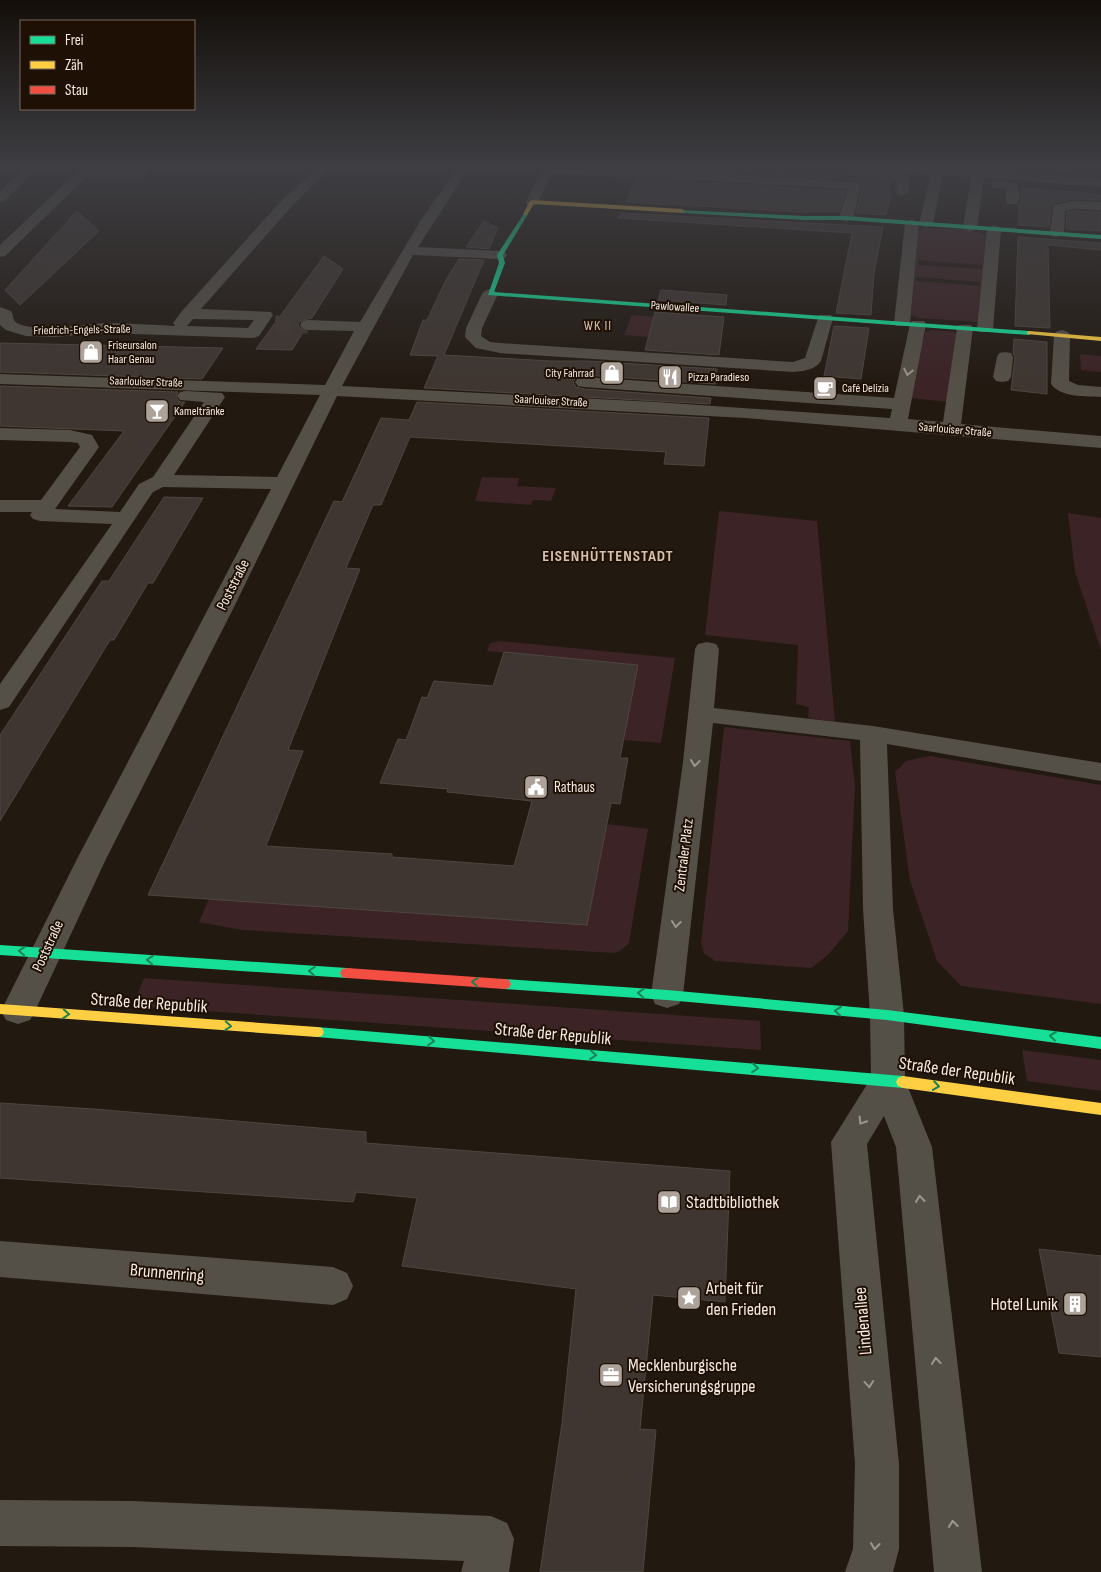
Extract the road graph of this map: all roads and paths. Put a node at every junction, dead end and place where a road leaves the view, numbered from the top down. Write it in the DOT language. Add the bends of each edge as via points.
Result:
graph roads {
  1 [pos="12,241"];
  2 [pos="253,241"];
  3 [pos="508,241"];
  4 [pos="917,241"];
  5 [pos="993,241"];
  6 [pos="420,242"];
  7 [pos="0,253"];
  8 [pos="500,255"];
  9 [pos="490,294"];
  10 [pos="0,312"];
  11 [pos="188,314"];
  12 [pos="825,318"];
  13 [pos="910,324"];
  14 [pos="308,325"];
  15 [pos="364,327"];
  16 [pos="965,328"];
  17 [pos="985,329"];
  18 [pos="175,330"];
  19 [pos="1062,335"];
  20 [pos="1101,339"];
  21 [pos="1005,357"];
  22 [pos="1002,377"];
  23 [pos="0,380"];
  24 [pos="584,382"];
  25 [pos="847,382"];
  26 [pos="1101,392"];
  27 [pos="132,394"];
  28 [pos="327,398"];
  29 [pos="846,400"];
  30 [pos="212,401"];
  31 [pos="902,404"];
  32 [pos="898,425"];
  33 [pos="951,429"];
  34 [pos="0,434"];
  35 [pos="1101,442"];
  36 [pos="160,482"];
  37 [pos="284,483"];
  38 [pos="0,506"];
  39 [pos="46,506"];
  40 [pos="126,518"];
  41 [pos="707,649"];
  42 [pos="0,702"];
  43 [pos="700,714"];
  44 [pos="873,734"];
  45 [pos="1101,772"];
  46 [pos="0,950"];
  47 [pos="44,953"];
  48 [pos="667,995"];
  49 [pos="9,1010"];
  50 [pos="887,1015"];
  51 [pos="1101,1043"];
  52 [pos="888,1080"];
  53 [pos="1101,1109"];
  54 [pos="0,1259"];
  55 [pos="334,1286"];
  56 [pos="0,1523"];
  57 [pos="486,1572"];
  58 [pos="869,1572"];
  59 [pos="958,1572"];
  1 -- 7 [label="street"];
  2 -- 11 [label="street"];
  3 -- 8 [label="street"];
  4 -- 13 [label="street"];
  5 -- 17 [label="street"];
  6 -- 8 [label="street"];
  6 -- 15 [label="street, Poststraße"];
  8 -- 9 [label="street" via="502,263"];
  9 -- 12 [label="street, Pawlowallee"];
  9 -- 12 [label="street" via="473,337 486,346 500,348 804,366 813,361"];
  10 -- 18 [label="street, Friedrich-Engels-Straße" via="5,314 5,321 12,327 26,331"];
  11 -- 18 [label="street"];
  11 -- 18 [label="street, Friedrich-Engels-Straße" via="265,315 267,323 253,333"];
  12 -- 13 [label="street, Pawlowallee"];
  13 -- 16 [label="street, Pawlowallee"];
  13 -- 31 [label="street, one-way"];
  14 -- 15 [label="street"];
  15 -- 28 [label="street, Poststraße"];
  16 -- 17 [label="street, Pawlowallee"];
  16 -- 33 [label="street"];
  17 -- 19 [label="street, Pawlowallee"];
  19 -- 20 [label="street, Pawlowallee"];
  19 -- 26 [label="street" via="1060,384 1075,390"];
  21 -- 22 [label="street"];
  23 -- 28 [label="street, Saarlouiser Straße" via="182,383"];
  24 -- 29 [label="street, Saarlouiser Straße"];
  25 -- 29 [label="street"];
  27 -- 30 [label="street" via="216,397"];
  28 -- 30 [label="street"];
  28 -- 32 [label="street, Saarlouiser Straße" via="617,404"];
  28 -- 37 [label="street, Poststraße"];
  29 -- 31 [label="street, Saarlouiser Straße"];
  30 -- 36 [label="street"];
  31 -- 32 [label="street"];
  32 -- 33 [label="street, Saarlouiser Straße"];
  33 -- 35 [label="street, Saarlouiser Straße"];
  34 -- 39 [label="street" via="70,436 85,439 90,446"];
  36 -- 37 [label="street"];
  36 -- 40 [label="street" via="146,488"];
  37 -- 47 [label="street, Poststraße"];
  38 -- 39 [label="street"];
  39 -- 40 [label="street" via="40,515"];
  40 -- 42 [label="street"];
  41 -- 43 [label="street, Zentraler Platz"];
  43 -- 44 [label="street"];
  43 -- 48 [label="street, Zentraler Platz, one-way"];
  44 -- 45 [label="street"];
  44 -- 50 [label="street" via="878,908"];
  47 -- 46 [label="street, one-way"];
  48 -- 47 [label="street, one-way"];
  47 -- 49 [label="street, Poststraße"];
  50 -- 48 [label="street, one-way"];
  49 -- 52 [label="street, Straße der Republik, one-way" via="382,1037"];
  51 -- 50 [label="street, one-way"];
  50 -- 52 [label="street"];
  52 -- 53 [label="street, Straße der Republik, one-way"];
  52 -- 58 [label="street, Lindenallee, one-way" via="849,1142 877,1464 876,1548"];
  59 -- 52 [label="street, one-way" via="914,1147"];
  54 -- 55 [label="street, Brunnenring"];
  56 -- 57 [label="street" via="132,1524 491,1539"];
}
